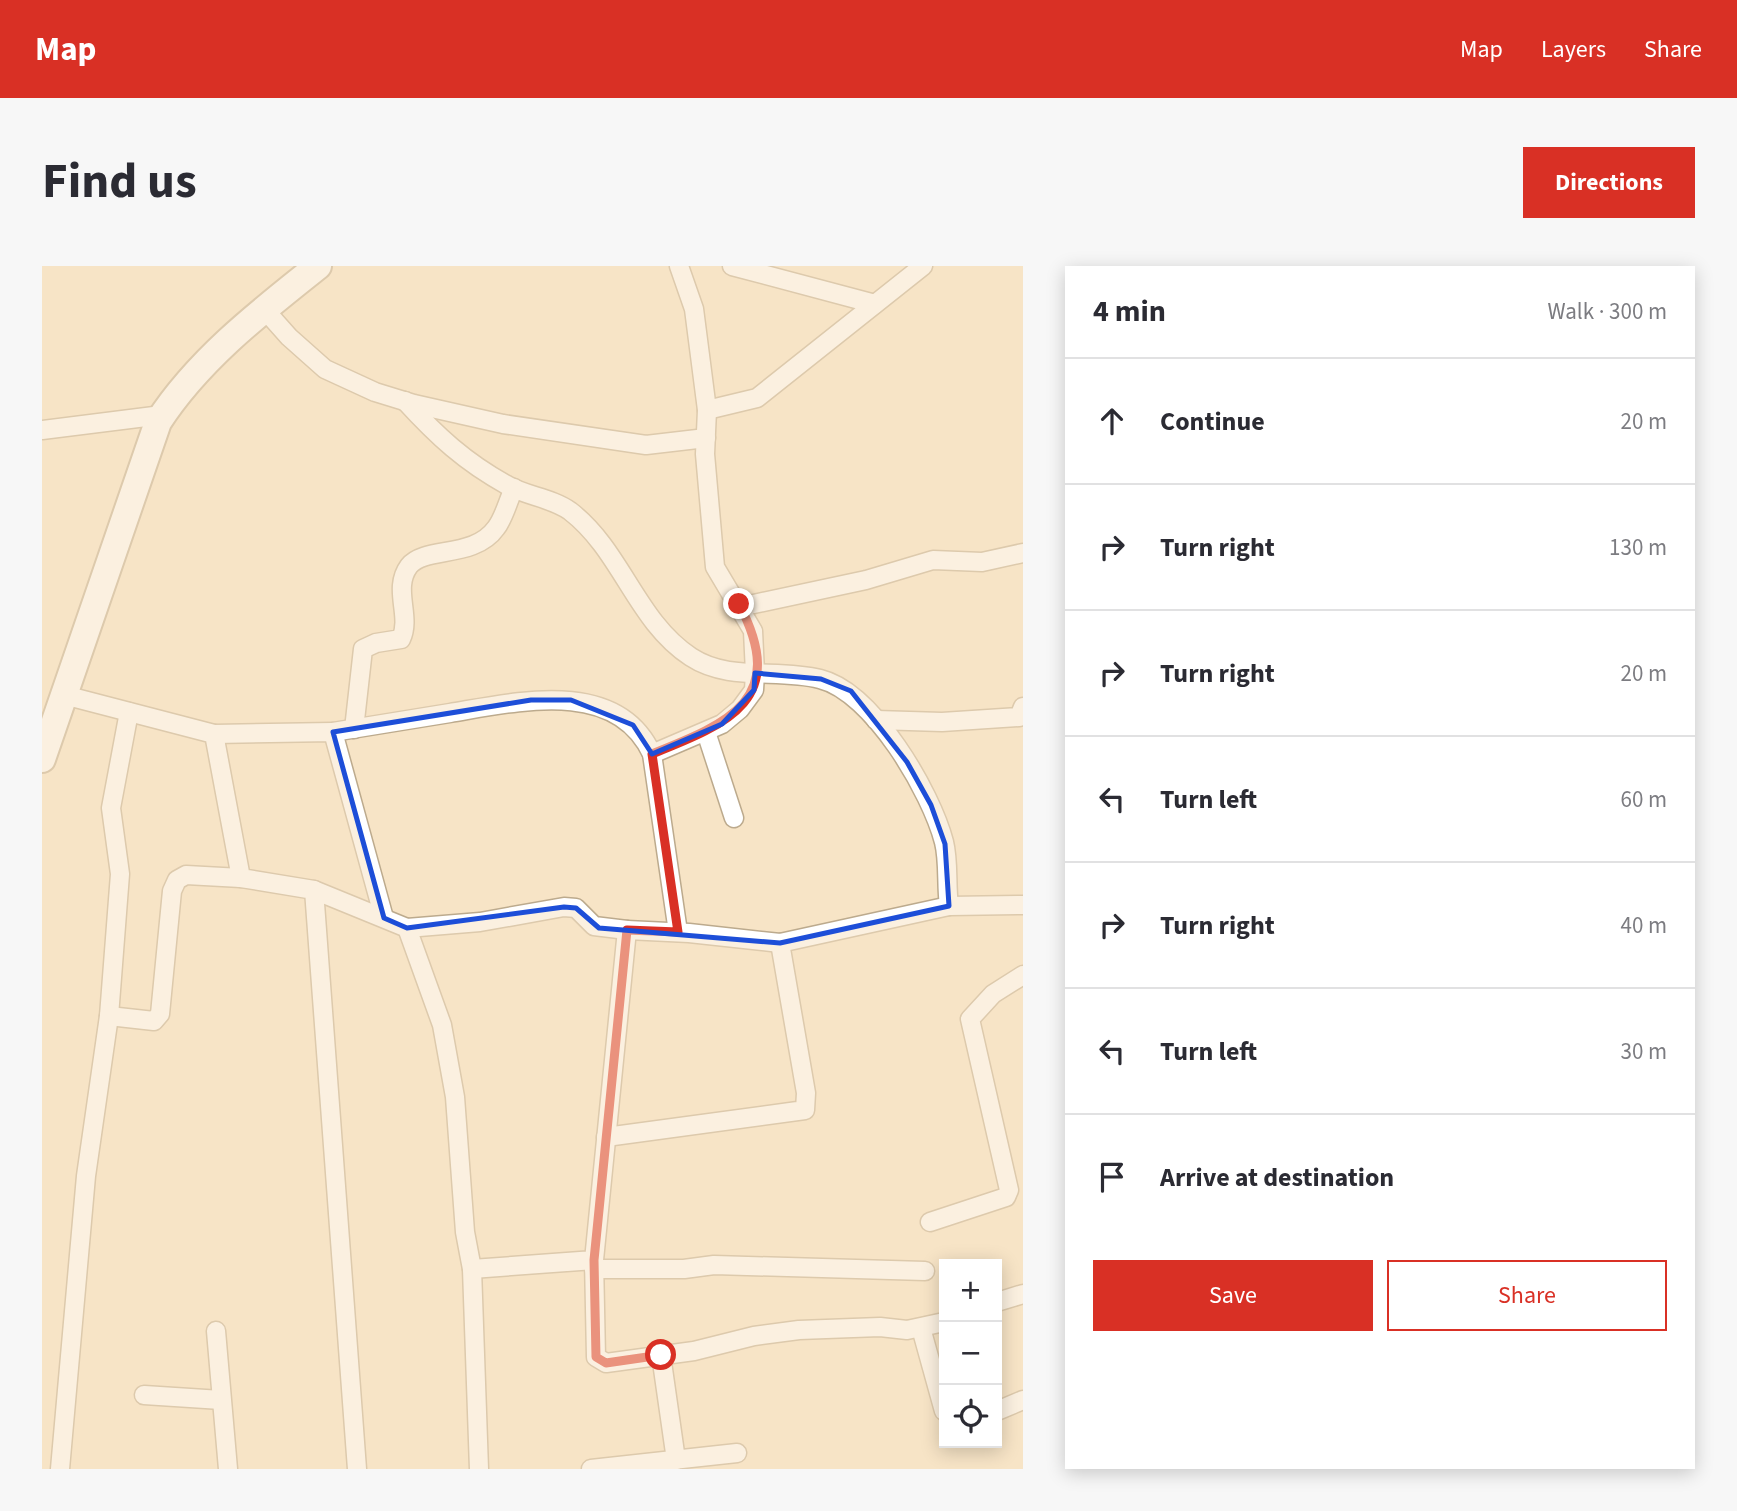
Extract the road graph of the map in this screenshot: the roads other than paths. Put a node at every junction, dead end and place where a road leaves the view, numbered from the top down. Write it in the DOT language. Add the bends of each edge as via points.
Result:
graph roads {
  1 [pos="318,266"];
  2 [pos="679,266"];
  3 [pos="732,266"];
  4 [pos="923,266"];
  5 [pos="875,304"];
  6 [pos="265,310"];
  7 [pos="405,401"];
  8 [pos="708,410"];
  9 [pos="162,415"];
  10 [pos="42,430"];
  11 [pos="706,438"];
  12 [pos="513,488"];
  13 [pos="1023,553"];
  14 [pos="749,605"];
  15 [pos="755,673"];
  16 [pos="64,695"];
  17 [pos="1023,707"];
  18 [pos="130,712"];
  19 [pos="876,720"];
  20 [pos="354,729"];
  21 [pos="333,732"];
  22 [pos="706,732"];
  23 [pos="214,734"];
  24 [pos="652,754"];
  25 [pos="42,759"];
  26 [pos="734,818"];
  27 [pos="242,878"];
  28 [pos="314,890"];
  29 [pos="1023,905"];
  30 [pos="949,906"];
  31 [pos="384,918"];
  32 [pos="407,928"];
  33 [pos="627,930"];
  34 [pos="678,932"];
  35 [pos="780,943"];
  36 [pos="1023,975"];
  37 [pos="109,1016"];
  38 [pos="606,1137"];
  39 [pos="930,1222"];
  40 [pos="594,1264"];
  41 [pos="472,1269"];
  42 [pos="925,1271"];
  43 [pos="1023,1294"];
  44 [pos="1002,1300"];
  45 [pos="939,1323"];
  46 [pos="921,1328"];
  47 [pos="216,1331"];
  48 [pos="661,1355"];
  49 [pos="939,1393"];
  50 [pos="144,1395"];
  51 [pos="221,1400"];
  52 [pos="1023,1400"];
  53 [pos="1002,1409"];
  54 [pos="737,1453"];
  55 [pos="676,1460"];
  56 [pos="60,1469"];
  57 [pos="228,1469"];
  58 [pos="357,1469"];
  59 [pos="479,1469"];
  60 [pos="591,1469"];
  1 -- 6 [label="street"];
  2 -- 8 [label="street" via="694,309"];
  3 -- 5 [label="street"];
  4 -- 5 [label="street"];
  5 -- 8 [label="street" via="757,398"];
  6 -- 7 [label="street" via="325,369"];
  6 -- 9 [label="street" via="185,383"];
  7 -- 11 [label="street" via="503,424 646,445"];
  7 -- 12 [label="street" via="458,455"];
  8 -- 11 [label="street"];
  9 -- 10 [label="street"];
  9 -- 16 [label="street"];
  11 -- 15 [label="street" via="715,567 753,631"];
  12 -- 15 [label="street" via="570,510 607,549 644,610 674,646 703,665"];
  12 -- 20 [label="street" via="496,529 469,547 424,555 404,574 404,631 401,639 363,649"];
  13 -- 14 [label="street" via="982,562 933,559 856,583"];
  15 -- 19 [label="street" via="821,679 851,691"];
  15 -- 22 [label="street" via="754,690 740,709"];
  16 -- 18 [label="street"];
  16 -- 25 [label="street"];
  17 -- 19 [label="street" via="1019,717 975,722"];
  18 -- 23 [label="street"];
  18 -- 37 [label="street" via="111,808 120,874"];
  19 -- 30 [label="street" via="931,805 945,844"];
  20 -- 21 [label="street"];
  20 -- 24 [label="street" via="531,700 571,700 633,725"];
  21 -- 23 [label="street"];
  21 -- 31 [label="street"];
  22 -- 24 [label="street"];
  22 -- 26 [label="street"];
  23 -- 27 [label="street"];
  24 -- 34 [label="street"];
  27 -- 28 [label="street"];
  27 -- 37 [label="street" via="186,875 177,880 172,891 160,1014 154,1021"];
  28 -- 31 [label="street"];
  28 -- 58 [label="street"];
  29 -- 30 [label="street"];
  30 -- 35 [label="street"];
  31 -- 32 [label="street"];
  32 -- 33 [label="street" via="480,922 564,907 576,908 594,926"];
  32 -- 41 [label="street" via="442,1025 455,1097"];
  33 -- 34 [label="street"];
  33 -- 38 [label="street"];
  34 -- 35 [label="street"];
  35 -- 38 [label="street" via="806,1093 805,1110"];
  36 -- 39 [label="street" via="993,994 970,1019 1009,1190 1006,1197"];
  37 -- 56 [label="street" via="86,1176"];
  38 -- 40 [label="street"];
  40 -- 41 [label="street"];
  40 -- 42 [label="street"];
  40 -- 48 [label="street" via="596,1357 606,1363"];
  41 -- 59 [label="street"];
  43 -- 44 [label="street"];
  45 -- 46 [label="street"];
  46 -- 48 [label="street" via="799,1330"];
  46 -- 49 [label="street"];
  47 -- 51 [label="street"];
  48 -- 55 [label="street"];
  50 -- 51 [label="street"];
  51 -- 57 [label="street"];
  52 -- 53 [label="street"];
  54 -- 55 [label="street"];
  55 -- 60 [label="street"];
}
